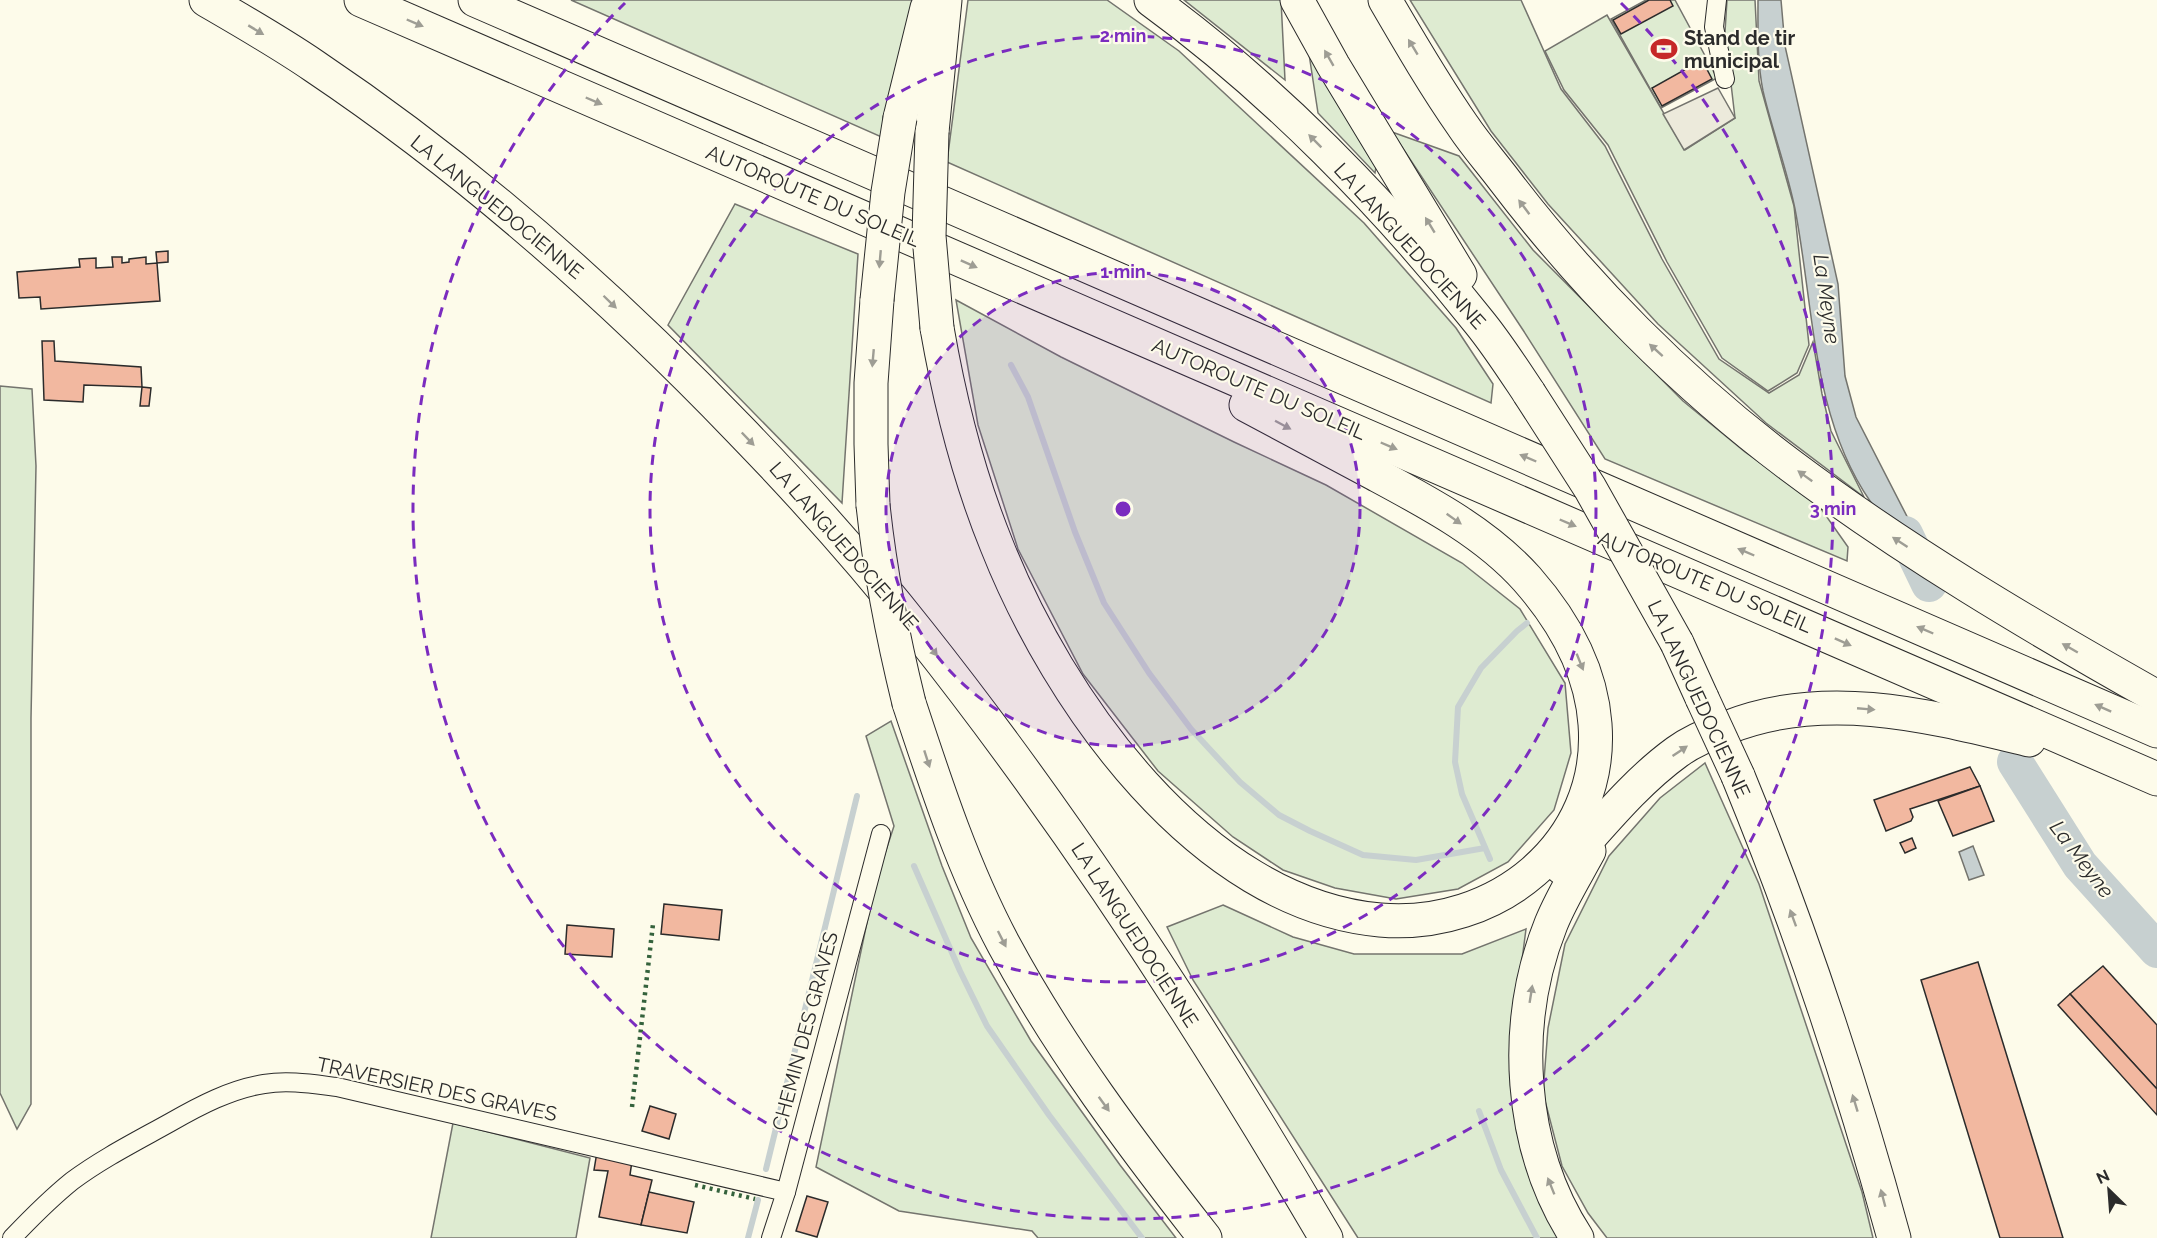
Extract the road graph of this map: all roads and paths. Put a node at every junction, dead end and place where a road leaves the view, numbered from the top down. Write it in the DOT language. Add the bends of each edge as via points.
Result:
graph roads {
  1 [pos="206,0"];
  2 [pos="361,0"];
  3 [pos="475,0"];
  4 [pos="929,0"];
  5 [pos="933,0"];
  6 [pos="945,0"];
  7 [pos="1151,0"];
  8 [pos="1297,0"];
  9 [pos="1385,0"];
  10 [pos="1717,0"];
  11 [pos="1725,79"];
  12 [pos="917,125"];
  13 [pos="1046,297"];
  14 [pos="931,325"];
  15 [pos="1529,393"];
  16 [pos="2157,697"];
  17 [pos="2157,731"];
  18 [pos="2118,762"];
  19 [pos="2157,779"];
  20 [pos="1608,818"];
  21 [pos="881,834"];
  22 [pos="786,1192"];
  23 [pos="12,1238"];
  24 [pos="771,1238"];
  25 [pos="1205,1238"];
  26 [pos="1326,1238"];
  27 [pos="1577,1238"];
  28 [pos="1894,1238"];
  1 -- 26 [label="highway, LA LANGUEDOCIENNE, one-way" via="313,65 492,198 675,364 823,519 917,630 1077,845 1168,982"];
  2 -- 13 [label="highway, AUTOROUTE DU SOLEIL, one-way"];
  17 -- 3 [label="highway, one-way"];
  4 -- 12 [label="highway"];
  5 -- 12 [label="highway"];
  6 -- 12 [label="highway"];
  15 -- 7 [label="highway, LA LANGUEDOCIENNE, one-way" via="1480,323 1370,196 1235,67"];
  15 -- 8 [label="highway, one-way"];
  16 -- 9 [label="highway, one-way" via="2057,640 1852,510 1713,402 1648,343 1532,217 1464,128"];
  10 -- 11 [label="street" via="1714,27"];
  12 -- 14 [label="highway" via="916,216"];
  12 -- 25 [label="highway, one-way, bridge" via="888,192 871,383 873,505 881,572 909,703 955,837 1004,943 1088,1080"];
  13 -- 14 [label="highway, one-way" via="1442,511 1524,575 1544,599 1568,636 1586,675 1595,722 1594,761 1583,802 1561,843 1519,884 1479,906 1436,919 1398,921 1353,916 1302,900 1255,877 1212,848 1167,809 1096,726 1049,655 1014,586 963,450"];
  13 -- 18 [label="highway, AUTOROUTE DU SOLEIL, one-way"];
  14 -- 20 [label="highway" via="941,414 962,490 983,548 1028,641 1050,681 1114,769 1152,812 1214,866 1262,897 1316,922 1389,936 1435,934 1476,925 1531,897"];
  28 -- 15 [label="highway, LA LANGUEDOCIENNE, one-way, bridge" via="1819,988 1738,776 1677,643 1590,488"];
  18 -- 19 [label="highway, AUTOROUTE DU SOLEIL"];
  20 -- 18 [label="highway, one-way" via="1657,768 1702,737 1736,723 1801,709 1840,706 1893,711"];
  27 -- 20 [label="highway, one-way" via="1554,1194 1539,1151 1528,1099 1527,1027 1531,992 1550,926"];
  21 -- 22 [label="street, CHEMIN DES GRAVES"];
  22 -- 23 [label="street, TRAVERSIER DES GRAVES" via="337,1087 294,1081 227,1094 109,1156 73,1181"];
  22 -- 24 [label="street, CHEMIN DES GRAVES"];
}
